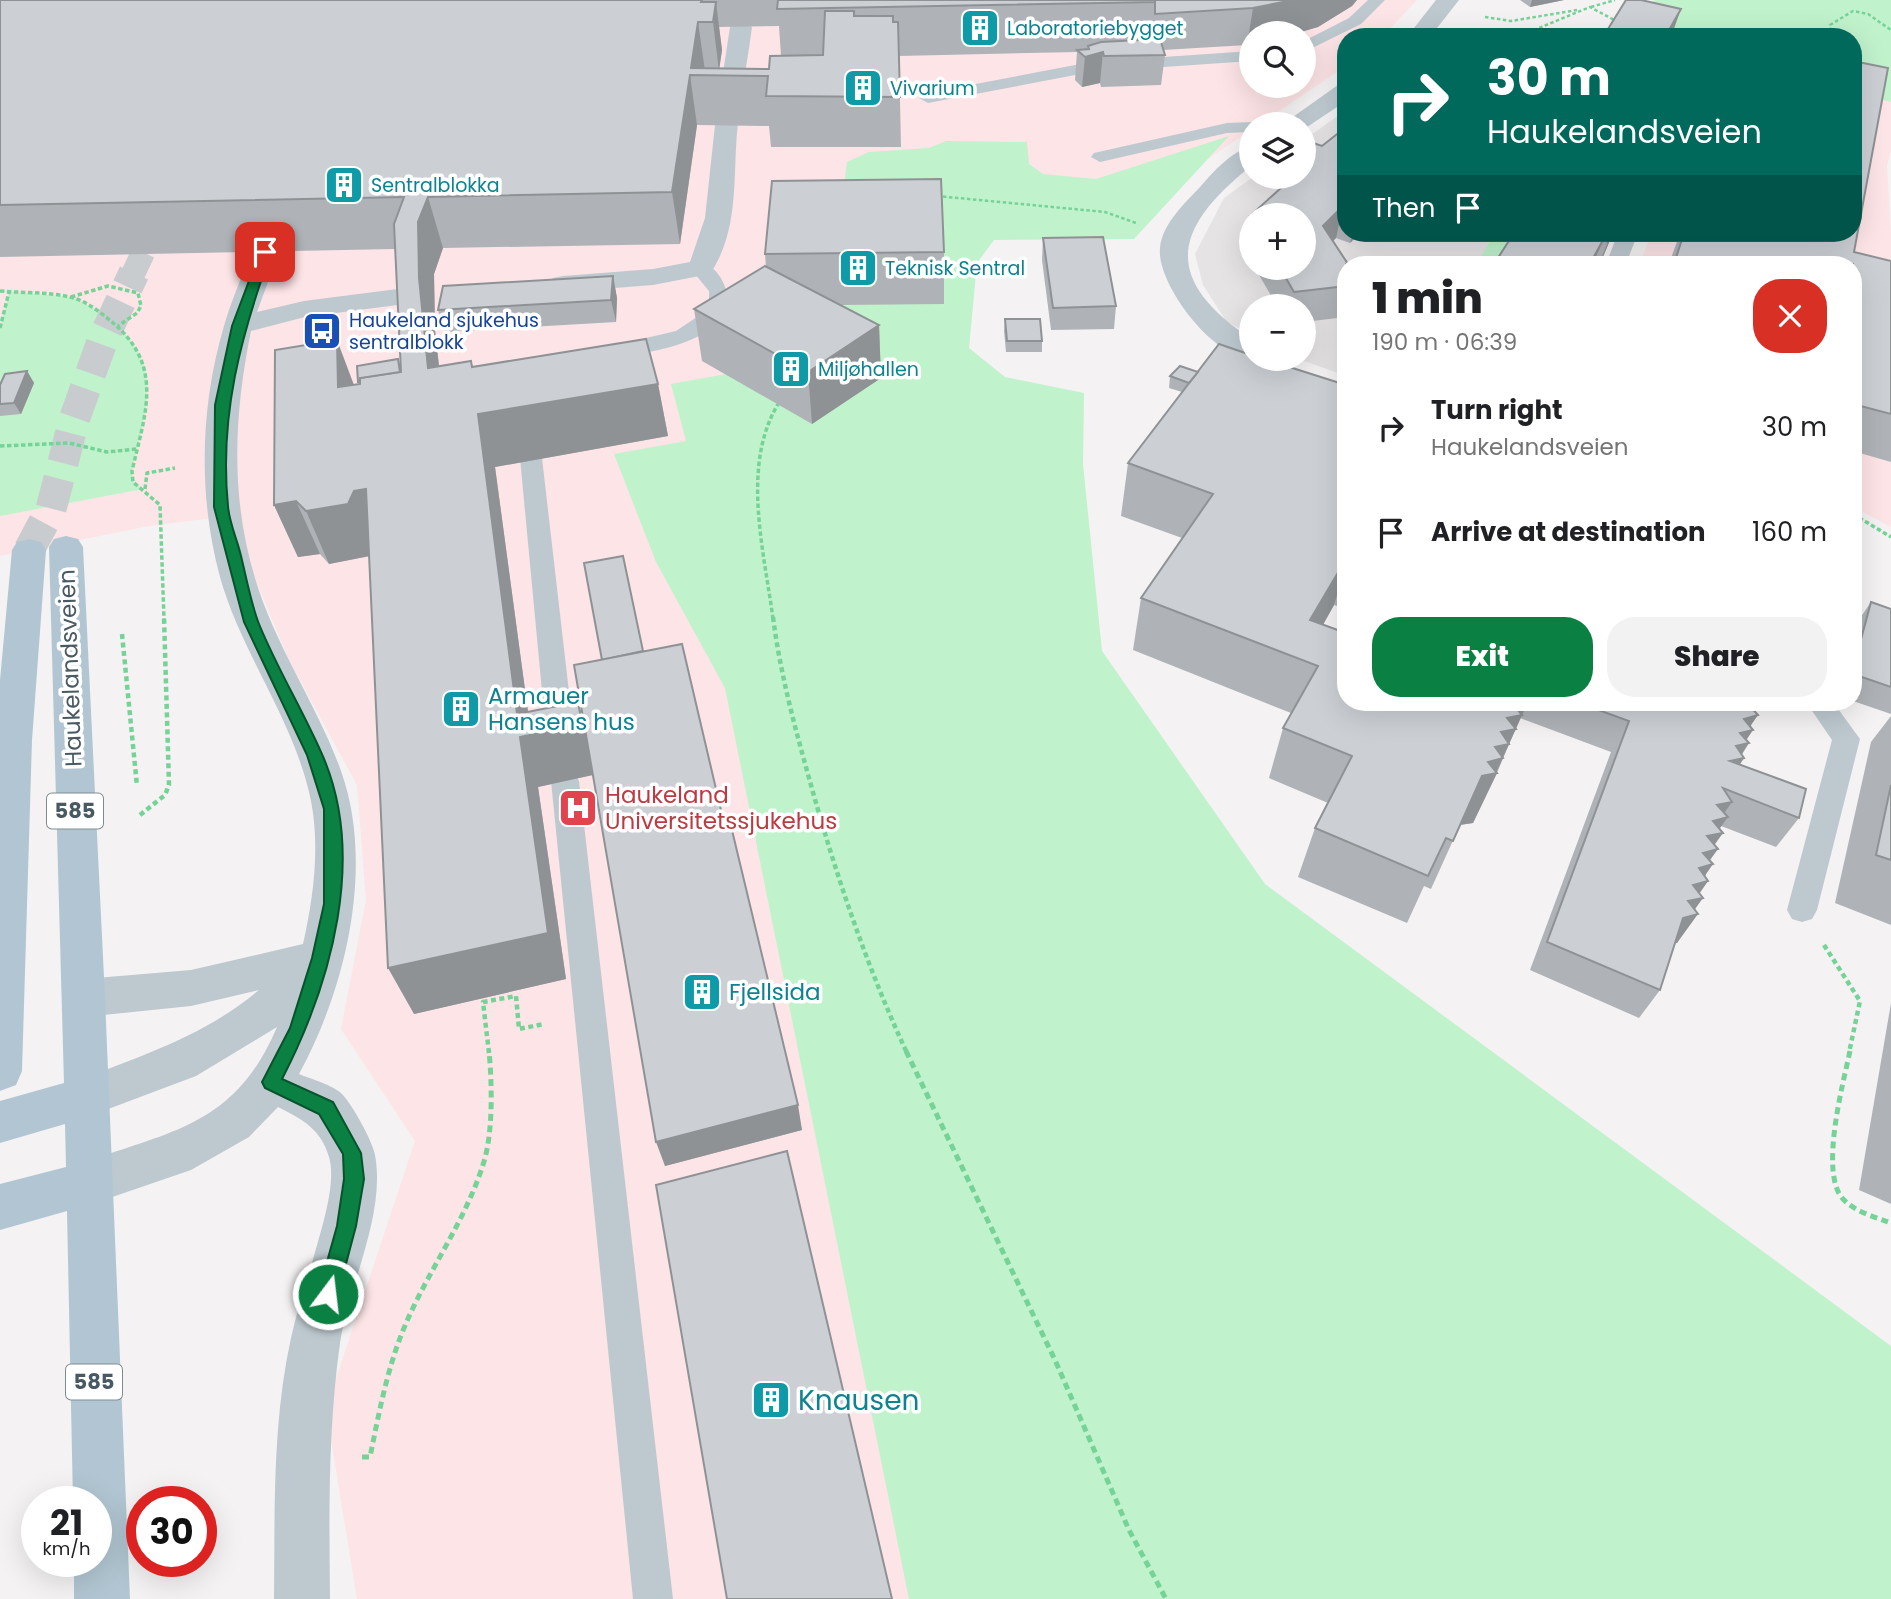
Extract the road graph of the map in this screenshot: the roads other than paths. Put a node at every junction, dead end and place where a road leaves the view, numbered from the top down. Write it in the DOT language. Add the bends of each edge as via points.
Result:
graph roads {
  1 [pos="1377,0"];
  2 [pos="1448,0"];
  3 [pos="742,19"];
  4 [pos="1341,28"];
  5 [pos="1425,28"];
  6 [pos="1337,30"];
  7 [pos="1316,41"];
  8 [pos="1239,57"];
  9 [pos="1337,96"];
  10 [pos="928,98"];
  11 [pos="1314,112"];
  12 [pos="1239,128"];
  13 [pos="1100,157"];
  14 [pos="1239,164"];
  15 [pos="265,252"];
  16 [pos="701,268"];
  17 [pos="544,286"];
  18 [pos="413,295"];
  19 [pos="238,326"];
  20 [pos="1239,344"];
  21 [pos="595,356"];
  22 [pos="531,458"];
  23 [pos="1825,711"];
  24 [pos="1802,910"];
  25 [pos="320,958"];
  26 [pos="84,998"];
  27 [pos="0,1071"];
  28 [pos="271,1082"];
  29 [pos="87,1097"];
  30 [pos="0,1122"];
  31 [pos="89,1183"];
  32 [pos="0,1207"];
  33 [pos="102,1599"];
  34 [pos="302,1599"];
  35 [pos="653,1599"];
  1 -- 4 [label="lane"];
  2 -- 5 [label="street"];
  3 -- 16 [label="street" via="716,231 712,252"];
  6 -- 7 [label="lane"];
  8 -- 10 [label="lane" via="1091,67"];
  9 -- 11 [label="street"];
  12 -- 13 [label="lane"];
  14 -- 20 [label="street" via="1189,215 1177,236 1174,263 1195,306"];
  15 -- 19 [label="street"];
  16 -- 17 [label="street"];
  16 -- 21 [label="lane" via="719,290 719,310 705,327 677,339"];
  18 -- 19 [label="street" via="304,309"];
  19 -- 25 [label="street" via="221,405 221,507 251,622 315,755 332,809 332,904"];
  22 -- 35 [label="lane"];
  23 -- 24 [label="lane" via="1846,739"];
  25 -- 26 [label="street" via="191,988"];
  25 -- 28 [label="street" via="298,1030"];
  25 -- 29 [label="street" via="276,1004 223,1040 158,1075"];
  26 -- 27 [label="main road, Haukelandsveien / 585" via="47,549 13,740"];
  26 -- 29 [label="main road, Haukelandsveien / 585"];
  28 -- 31 [label="street" via="250,1108 218,1132 150,1166"];
  28 -- 34 [label="street" via="326,1108 352,1153 354,1179 316,1339 308,1394 302,1464"];
  29 -- 30 [label="main road"];
  29 -- 31 [label="main road, Haukelandsveien / 585"];
  31 -- 32 [label="main road"];
  31 -- 33 [label="main road, Haukelandsveien / 585"];
}
